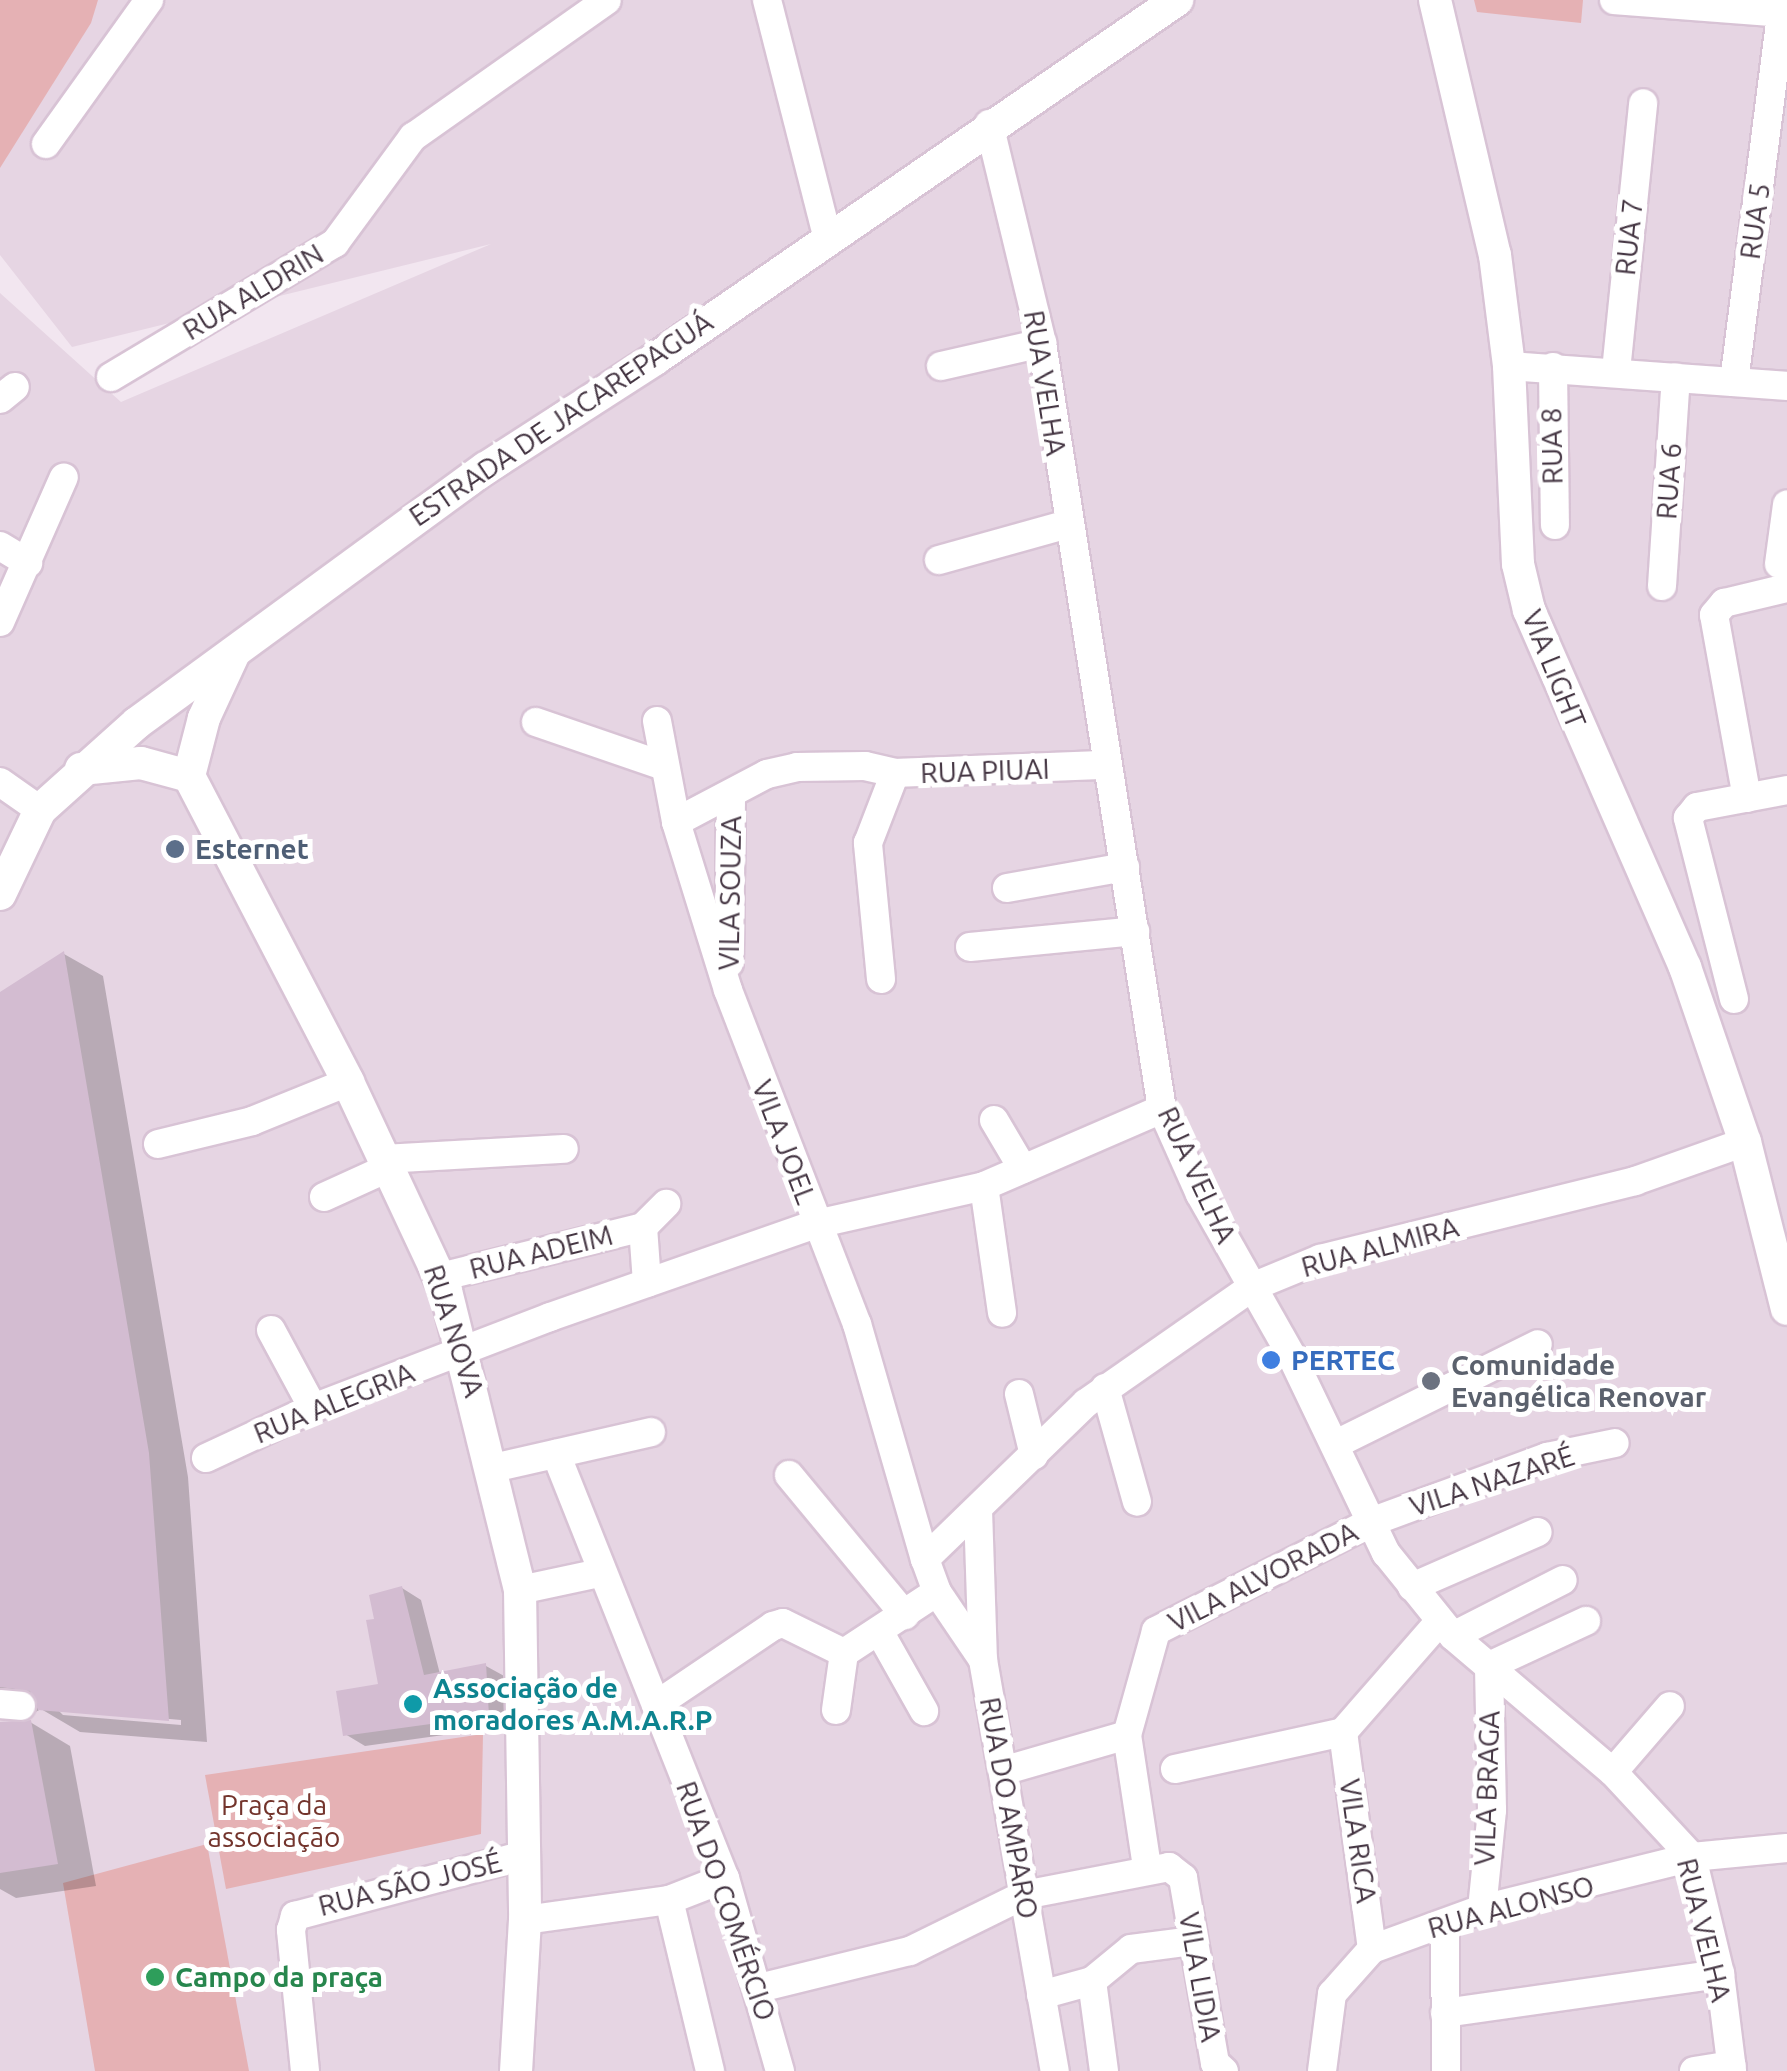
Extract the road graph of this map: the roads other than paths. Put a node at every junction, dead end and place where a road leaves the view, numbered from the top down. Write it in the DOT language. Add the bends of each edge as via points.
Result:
graph roads {
  1 [pos="149,0"];
  2 [pos="607,0"];
  3 [pos="767,0"];
  4 [pos="1177,0"];
  5 [pos="1434,0"];
  6 [pos="1614,0"];
  7 [pos="1783,6"];
  8 [pos="1643,103"];
  9 [pos="989,124"];
  10 [pos="46,144"];
  11 [pos="827,236"];
  12 [pos="1042,343"];
  13 [pos="941,366"];
  14 [pos="1509,366"];
  15 [pos="1552,367"];
  16 [pos="1616,372"];
  17 [pos="111,377"];
  18 [pos="1676,377"];
  19 [pos="1734,382"];
  20 [pos="1787,386"];
  21 [pos="64,477"];
  22 [pos="1787,505"];
  23 [pos="1068,524"];
  24 [pos="1555,524"];
  25 [pos="0,546"];
  26 [pos="939,560"];
  27 [pos="28,563"];
  28 [pos="1783,576"];
  29 [pos="1662,586"];
  30 [pos="0,622"];
  31 [pos="234,653"];
  32 [pos="656,721"];
  33 [pos="536,722"];
  34 [pos="1106,765"];
  35 [pos="664,766"];
  36 [pos="81,769"];
  37 [pos="895,773"];
  38 [pos="189,776"];
  39 [pos="0,782"];
  40 [pos="1787,790"];
  41 [pos="731,795"];
  42 [pos="1747,798"];
  43 [pos="40,810"];
  44 [pos="676,822"];
  45 [pos="1125,867"];
  46 [pos="2,881"];
  47 [pos="1006,888"];
  48 [pos="1134,931"];
  49 [pos="970,947"];
  50 [pos="881,979"];
  51 [pos="728,990"];
  52 [pos="1734,999"];
  53 [pos="348,1082"];
  54 [pos="1162,1109"];
  55 [pos="994,1120"];
  56 [pos="1745,1142"];
  57 [pos="158,1144"];
  58 [pos="564,1148"];
  59 [pos="386,1164"];
  60 [pos="1023,1169"];
  61 [pos="984,1186"];
  62 [pos="324,1197"];
  63 [pos="666,1204"];
  64 [pos="816,1224"];
  65 [pos="642,1227"];
  66 [pos="440,1277"];
  67 [pos="647,1283"];
  68 [pos="1252,1287"];
  69 [pos="1787,1309"];
  70 [pos="1002,1313"];
  71 [pos="271,1330"];
  72 [pos="1538,1344"];
  73 [pos="463,1352"];
  74 [pos="1105,1388"];
  75 [pos="1019,1394"];
  76 [pos="313,1408"];
  77 [pos="651,1432"];
  78 [pos="1615,1443"];
  79 [pos="1336,1444"];
  80 [pos="556,1454"];
  81 [pos="1034,1455"];
  82 [pos="206,1458"];
  83 [pos="493,1468"];
  84 [pos="789,1475"];
  85 [pos="1137,1502"];
  86 [pos="978,1510"];
  87 [pos="1370,1522"];
  88 [pos="1538,1532"];
  89 [pos="925,1559"];
  90 [pos="599,1573"];
  91 [pos="1563,1580"];
  92 [pos="1412,1587"];
  93 [pos="520,1590"];
  94 [pos="937,1592"];
  95 [pos="905,1614"];
  96 [pos="1586,1621"];
  97 [pos="1446,1629"];
  98 [pos="879,1632"];
  99 [pos="844,1653"];
  100 [pos="983,1660"];
  101 [pos="1489,1666"];
  102 [pos="656,1705"];
  103 [pos="1670,1706"];
  104 [pos="836,1710"];
  105 [pos="924,1711"];
  106 [pos="1343,1732"];
  107 [pos="1127,1735"];
  108 [pos="1175,1769"];
  109 [pos="1006,1770"];
  110 [pos="1614,1772"];
  111 [pos="1787,1848"];
  112 [pos="520,1856"];
  113 [pos="1692,1856"];
  114 [pos="1147,1867"];
  115 [pos="725,1878"];
  116 [pos="1024,1894"];
  117 [pos="668,1900"];
  118 [pos="1482,1910"];
  119 [pos="525,1920"];
  120 [pos="1445,1922"];
  121 [pos="1193,1941"];
  122 [pos="1372,1949"];
  123 [pos="1720,1974"];
  124 [pos="1092,1981"];
  125 [pos="759,1988"];
  126 [pos="1041,1995"];
  127 [pos="1445,2013"];
  128 [pos="1732,2068"];
  129 [pos="305,2071"];
  130 [pos="516,2071"];
  131 [pos="710,2071"];
  132 [pos="780,2071"];
  133 [pos="1054,2071"];
  134 [pos="1104,2071"];
  135 [pos="1224,2071"];
  136 [pos="1322,2071"];
  137 [pos="1446,2071"];
  138 [pos="1694,2071"];
  1 -- 10 [label="street"];
  2 -- 17 [label="street, RUA ALDRIN" via="413,137 335,244"];
  3 -- 11 [label="street"];
  4 -- 9 [label="street, ESTRADA DE JACAREPAGUÁ"];
  5 -- 14 [label="street, VIA LIGHT" via="1495,255"];
  6 -- 7 [label="street"];
  7 -- 19 [label="street, RUA 5"];
  8 -- 16 [label="street, RUA 7"];
  9 -- 11 [label="street, ESTRADA DE JACAREPAGUÁ"];
  9 -- 12 [label="street, RUA VELHA"];
  11 -- 31 [label="street, ESTRADA DE JACAREPAGUÁ" via="656,359 486,468"];
  12 -- 13 [label="street"];
  12 -- 23 [label="street, RUA VELHA"];
  14 -- 15 [label="street"];
  14 -- 56 [label="street, VIA LIGHT" via="1518,564 1528,610 1685,967"];
  15 -- 16 [label="street"];
  15 -- 24 [label="street, RUA 8"];
  16 -- 18 [label="street"];
  18 -- 19 [label="street"];
  18 -- 29 [label="street, RUA 6"];
  19 -- 20 [label="street"];
  21 -- 27 [label="street"];
  22 -- 28 [label="street"];
  23 -- 26 [label="street"];
  23 -- 34 [label="street, RUA VELHA"];
  25 -- 27 [label="street"];
  27 -- 30 [label="street"];
  28 -- 42 [label="street" via="1724,603 1714,616"];
  31 -- 36 [label="street, ESTRADA DE JACAREPAGUÁ"];
  31 -- 38 [label="street" via="204,718"];
  32 -- 35 [label="street, VILA JOEL"];
  33 -- 35 [label="street"];
  34 -- 37 [label="street, RUA PIUAI"];
  34 -- 45 [label="street, RUA VELHA"];
  35 -- 44 [label="street, VILA JOEL"];
  36 -- 38 [label="street" via="141,763"];
  36 -- 43 [label="street, ESTRADA DE JACAREPAGUÁ"];
  37 -- 41 [label="street" via="864,766 797,767 767,774"];
  37 -- 50 [label="street, RUA PIUAI" via="868,843"];
  38 -- 53 [label="street, RUA NOVA"];
  39 -- 43 [label="street"];
  40 -- 42 [label="street"];
  41 -- 44 [label="street"];
  41 -- 51 [label="street, VILA SOUZA"];
  42 -- 52 [label="street" via="1698,807 1688,818"];
  43 -- 46 [label="street, ESTRADA DE JACAREPAGUÁ"];
  44 -- 51 [label="street, VILA JOEL"];
  45 -- 47 [label="street"];
  45 -- 48 [label="street, RUA VELHA"];
  48 -- 49 [label="street"];
  48 -- 54 [label="street, RUA VELHA"];
  51 -- 64 [label="street, VILA JOEL"];
  53 -- 57 [label="street" via="252,1121"];
  53 -- 59 [label="street, RUA NOVA"];
  54 -- 60 [label="street, RUA ALEGRIA"];
  54 -- 68 [label="street, RUA VELHA"];
  55 -- 60 [label="street"];
  56 -- 68 [label="street, RUA ALMIRA" via="1635,1182 1320,1259"];
  56 -- 69 [label="street, VIA LIGHT"];
  58 -- 59 [label="street"];
  59 -- 62 [label="street"];
  59 -- 66 [label="street, RUA NOVA"];
  60 -- 61 [label="street, RUA ALEGRIA"];
  61 -- 64 [label="street, RUA ALEGRIA"];
  61 -- 70 [label="street"];
  63 -- 65 [label="street"];
  64 -- 67 [label="street, RUA ALEGRIA"];
  64 -- 89 [label="street, VILA JOEL" via="856,1324"];
  65 -- 66 [label="street, RUA ADEIM"];
  65 -- 67 [label="street"];
  66 -- 73 [label="street, RUA NOVA"];
  67 -- 73 [label="street, RUA ALEGRIA"];
  68 -- 74 [label="street, RUA ALMIRA"];
  68 -- 79 [label="street, RUA VELHA"];
  71 -- 76 [label="street"];
  72 -- 79 [label="street"];
  73 -- 76 [label="street, RUA ALEGRIA"];
  73 -- 83 [label="street, RUA NOVA"];
  74 -- 81 [label="street, RUA ALMIRA"];
  74 -- 85 [label="street"];
  75 -- 81 [label="street"];
  76 -- 82 [label="street, RUA ALEGRIA"];
  77 -- 80 [label="street"];
  78 -- 87 [label="street, VILA NAZARÉ" via="1548,1457"];
  79 -- 87 [label="street, RUA VELHA"];
  80 -- 83 [label="street"];
  80 -- 90 [label="street, RUA DO COMÉRCIO"];
  81 -- 86 [label="street, RUA ALMIRA"];
  83 -- 93 [label="street, RUA NOVA"];
  84 -- 95 [label="street"];
  86 -- 89 [label="street, RUA ALMIRA"];
  86 -- 100 [label="street"];
  87 -- 92 [label="street, RUA VELHA"];
  87 -- 107 [label="street, VILA ALVORADA" via="1156,1632"];
  88 -- 92 [label="street"];
  89 -- 94 [label="street, RUA DO AMPARO"];
  90 -- 93 [label="street"];
  90 -- 102 [label="street, RUA DO COMÉRCIO"];
  91 -- 97 [label="street"];
  92 -- 97 [label="street, RUA VELHA"];
  93 -- 112 [label="street, RUA NOVA"];
  94 -- 95 [label="street"];
  94 -- 100 [label="street, RUA DO AMPARO"];
  95 -- 98 [label="street"];
  96 -- 101 [label="street"];
  97 -- 101 [label="street, RUA VELHA"];
  97 -- 106 [label="street"];
  98 -- 99 [label="street"];
  98 -- 105 [label="street"];
  99 -- 102 [label="street" via="778,1624"];
  99 -- 104 [label="street"];
  100 -- 109 [label="street, RUA DO AMPARO"];
  101 -- 110 [label="street, RUA VELHA"];
  101 -- 118 [label="street, VILA BRAGA" via="1492,1810"];
  102 -- 115 [label="street, RUA DO COMÉRCIO"];
  103 -- 110 [label="street"];
  106 -- 108 [label="street"];
  106 -- 122 [label="street, VILA RICA"];
  107 -- 109 [label="street"];
  107 -- 114 [label="street, VILA ALVORADA"];
  109 -- 116 [label="street, RUA DO AMPARO"];
  110 -- 113 [label="street, RUA VELHA"];
  111 -- 113 [label="street, RUA ALONSO"];
  112 -- 119 [label="street, RUA NOVA"];
  112 -- 129 [label="street, RUA SÃO JOSÉ" via="300,1912 291,1930"];
  113 -- 118 [label="street, RUA ALONSO"];
  113 -- 123 [label="street, RUA VELHA"];
  114 -- 116 [label="street"];
  114 -- 121 [label="street, VILA LIDIA" via="1169,1866 1182,1878"];
  115 -- 117 [label="street"];
  115 -- 125 [label="street, RUA DO COMÉRCIO"];
  116 -- 125 [label="street" via="910,1951"];
  116 -- 126 [label="street, RUA DO AMPARO"];
  117 -- 119 [label="street"];
  117 -- 131 [label="street"];
  118 -- 120 [label="street, RUA ALONSO"];
  119 -- 130 [label="street, RUA NOVA"];
  120 -- 122 [label="street, RUA ALONSO"];
  120 -- 127 [label="street"];
  121 -- 124 [label="street" via="1131,1949"];
  121 -- 135 [label="street, VILA LIDIA" via="1215,2063"];
  122 -- 136 [label="street, RUA ALONSO" via="1332,1994"];
  123 -- 127 [label="street"];
  123 -- 128 [label="street, RUA VELHA"];
  124 -- 126 [label="street"];
  124 -- 134 [label="street"];
  125 -- 132 [label="street, RUA DO COMÉRCIO"];
  126 -- 133 [label="street, RUA DO AMPARO"];
  127 -- 137 [label="street"];
  128 -- 138 [label="street"];
}
